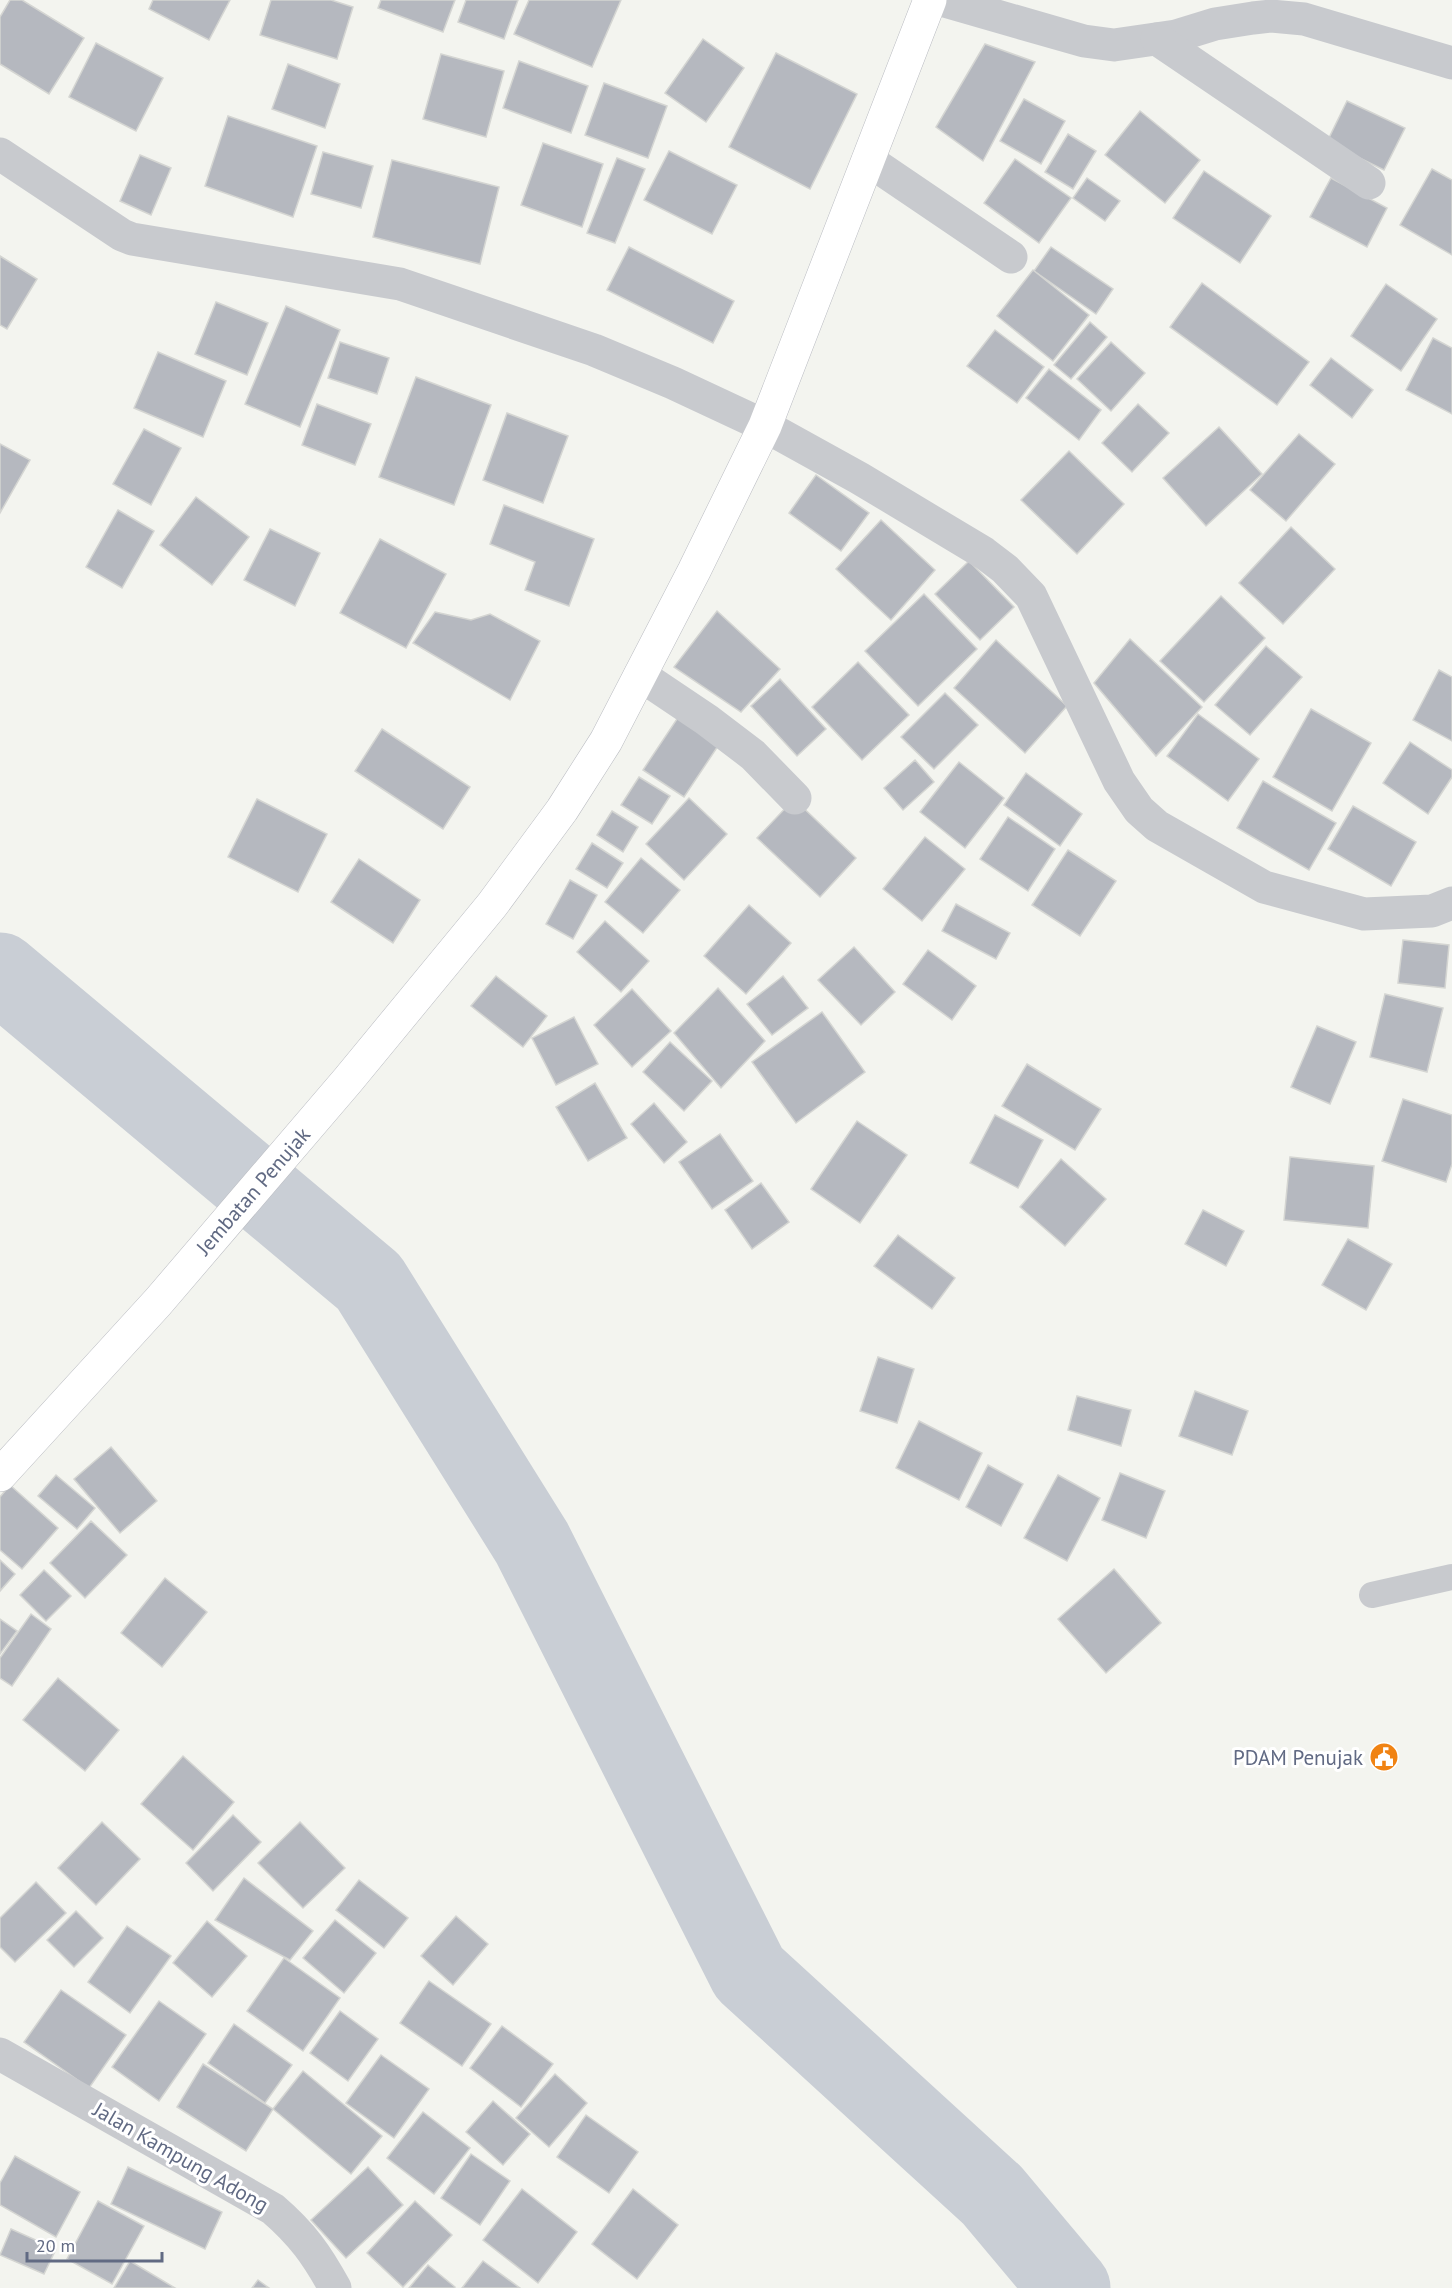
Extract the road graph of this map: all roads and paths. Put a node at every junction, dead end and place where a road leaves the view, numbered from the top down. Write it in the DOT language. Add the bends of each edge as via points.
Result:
graph roads {
  1 [pos="930,0"];
  2 [pos="941,0"];
  3 [pos="1157,39"];
  4 [pos="1452,63"];
  5 [pos="0,154"];
  6 [pos="868,160"];
  7 [pos="1370,183"];
  8 [pos="1011,257"];
  9 [pos="765,426"];
  10 [pos="640,675"];
  11 [pos="795,798"];
  12 [pos="1452,903"];
  13 [pos="0,1475"];
  14 [pos="1452,1577"];
  15 [pos="1372,1595"];
  16 [pos="0,2054"];
  17 [pos="335,2288"];
  1 -- 6 [label="main road, Jembatan Penujak"];
  2 -- 3 [label="street" via="1084,41 1113,45"];
  3 -- 4 [label="street" via="1215,24 1271,16 1304,19"];
  3 -- 7 [label="street"];
  5 -- 9 [label="street" via="132,239 400,284 594,350"];
  6 -- 8 [label="street"];
  6 -- 9 [label="main road, Jembatan Penujak"];
  9 -- 10 [label="main road, Jembatan Penujak"];
  9 -- 12 [label="street" via="859,478 1005,568 1031,596 1119,781 1139,810 1157,826 1264,887 1364,914 1432,911"];
  10 -- 11 [label="street" via="753,755"];
  10 -- 13 [label="main road, Jembatan Penujak" via="606,741 562,810 492,904 158,1302"];
  14 -- 15 [label="lane"];
  16 -- 17 [label="street, Jalan Kampung Adong" via="273,2209 308,2244"];
}
